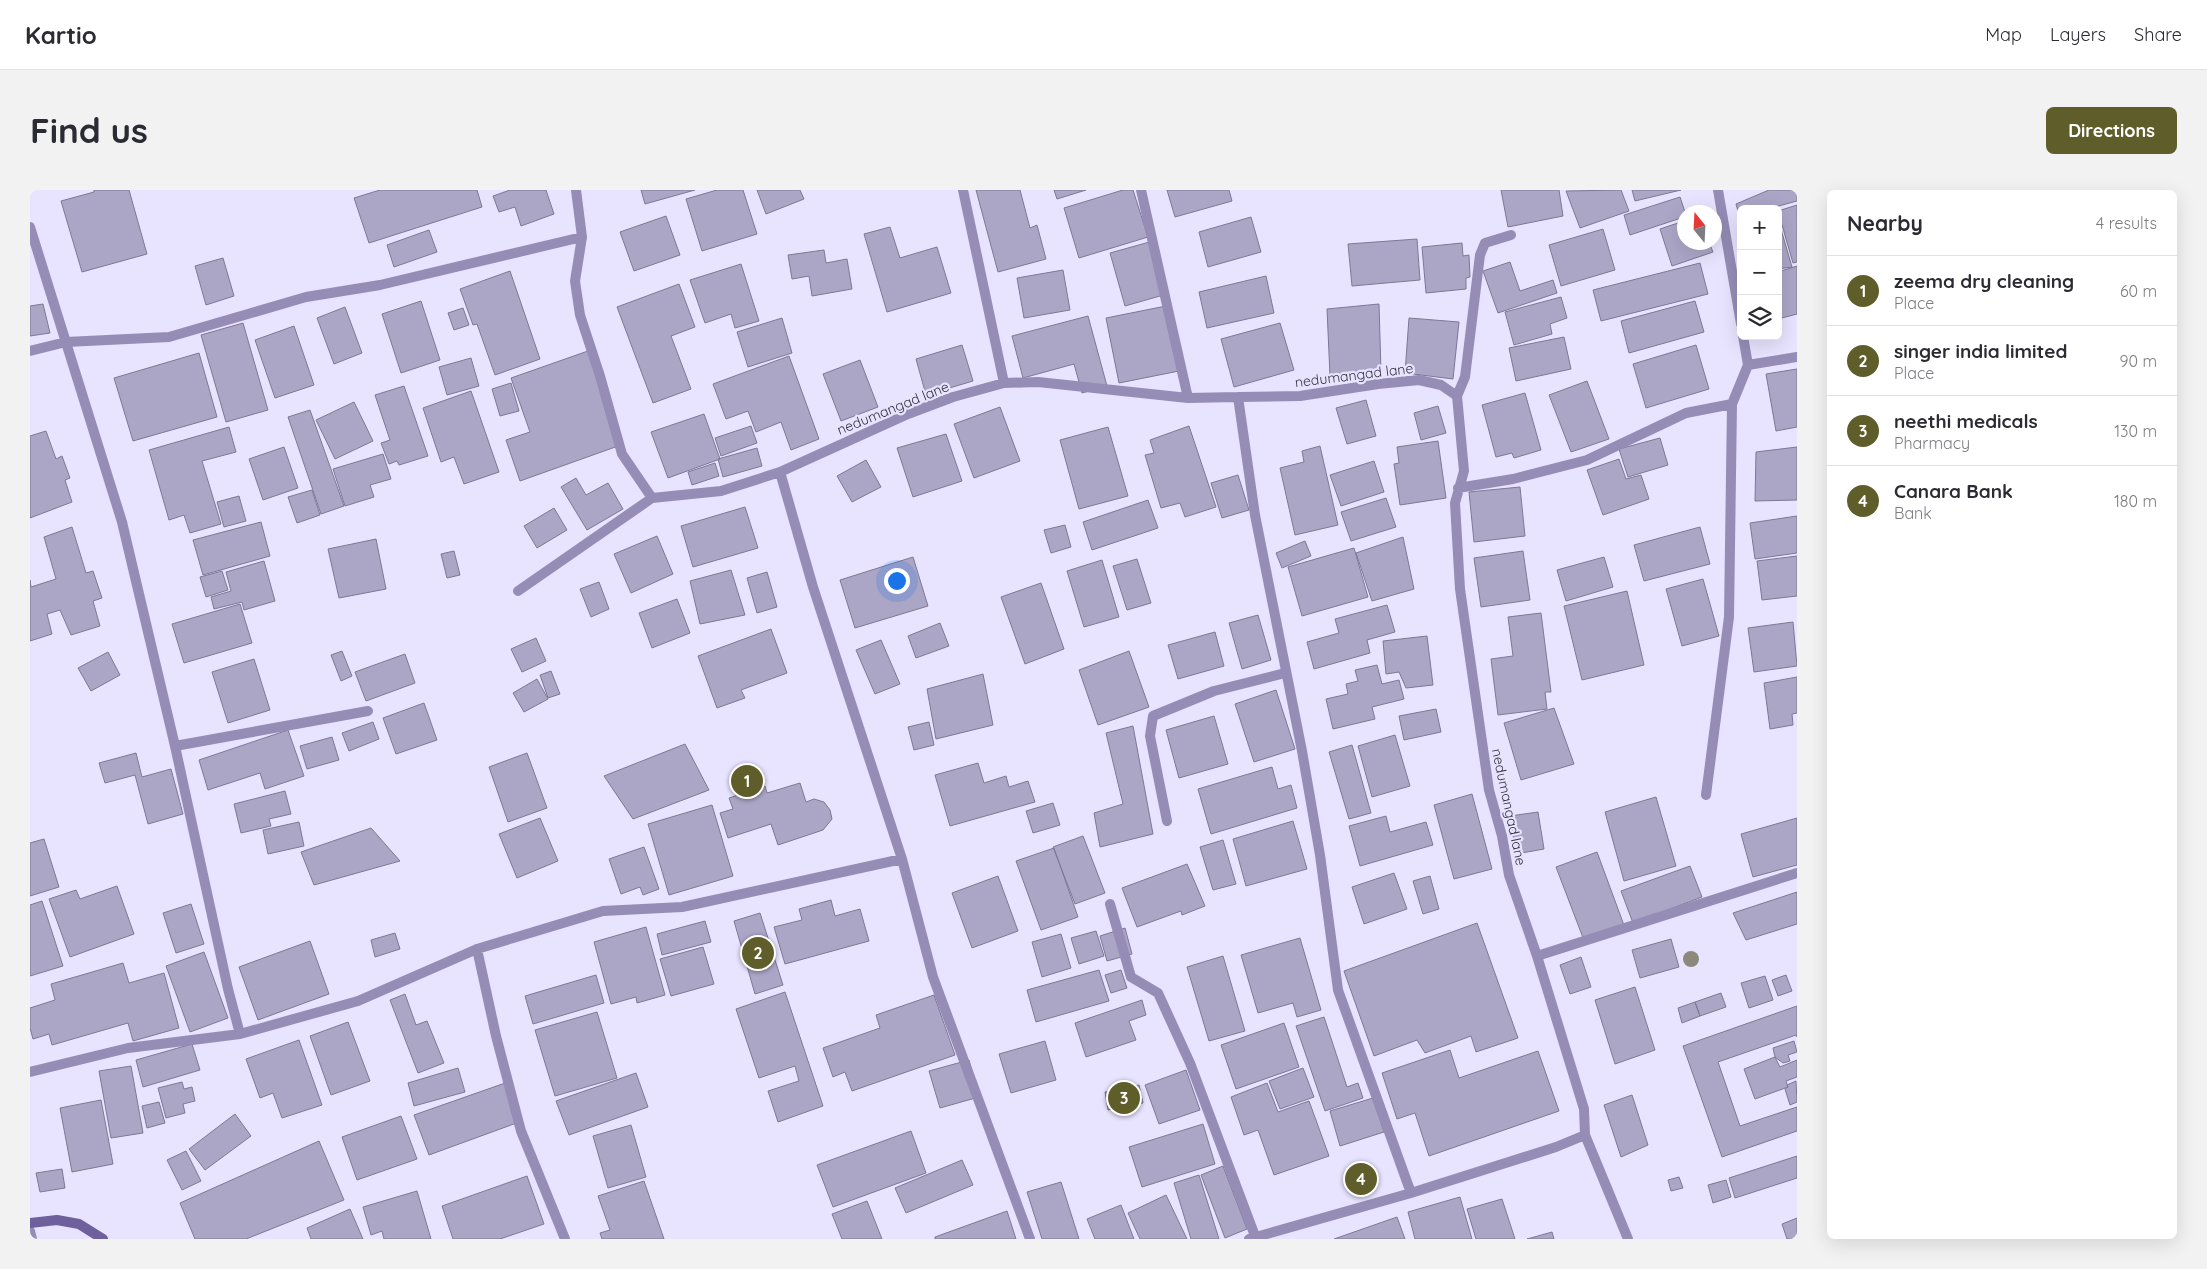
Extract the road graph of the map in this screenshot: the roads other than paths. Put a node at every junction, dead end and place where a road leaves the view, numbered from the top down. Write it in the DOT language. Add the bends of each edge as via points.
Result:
graph roads {
  1 [pos="576,190"];
  2 [pos="963,190"];
  3 [pos="1141,190"];
  4 [pos="1718,190"];
  5 [pos="30,227"];
  6 [pos="1511,235"];
  7 [pos="582,237"];
  8 [pos="1737,301"];
  9 [pos="1744,340"];
  10 [pos="66,342"];
  11 [pos="30,351"];
  12 [pos="1797,357"];
  13 [pos="1748,365"];
  14 [pos="1004,383"];
  15 [pos="1457,396"];
  16 [pos="1188,398"];
  17 [pos="1238,398"];
  18 [pos="1732,404"];
  19 [pos="780,472"];
  20 [pos="1458,488"];
  21 [pos="652,498"];
  22 [pos="518,591"];
  23 [pos="1285,672"];
  24 [pos="368,711"];
  25 [pos="176,746"];
  26 [pos="1706,795"];
  27 [pos="1167,821"];
  28 [pos="902,859"];
  29 [pos="1797,873"];
  30 [pos="1110,904"];
  31 [pos="477,949"];
  32 [pos="1537,956"];
  33 [pos="240,1034"];
  34 [pos="30,1072"];
  35 [pos="1585,1135"];
  36 [pos="1412,1193"];
  37 [pos="30,1224"];
  38 [pos="30,1232"];
  39 [pos="1252,1238"];
  40 [pos="32,1239"];
  41 [pos="103,1239"];
  42 [pos="565,1239"];
  43 [pos="1030,1239"];
  44 [pos="1628,1239"];
  1 -- 7 [label="street"];
  2 -- 14 [label="street"];
  3 -- 16 [label="street"];
  4 -- 8 [label="street"];
  5 -- 10 [label="street"];
  6 -- 15 [label="street" via="1485,243 1480,255 1466,377"];
  7 -- 10 [label="street" via="380,285 306,296 169,337"];
  7 -- 21 [label="street" via="575,281 580,315 622,454"];
  9 -- 13 [label="street"];
  10 -- 11 [label="street"];
  10 -- 25 [label="street" via="122,522"];
  12 -- 13 [label="street"];
  13 -- 18 [label="street"];
  14 -- 16 [label="street, nedumangad lane" via="1038,382"];
  14 -- 19 [label="street, nedumangad lane" via="908,414"];
  15 -- 17 [label="street, nedumangad lane" via="1441,385 1419,380 1300,396"];
  15 -- 20 [label="street, nedumangad lane" via="1464,471"];
  16 -- 17 [label="street, nedumangad lane"];
  17 -- 23 [label="street" via="1255,515"];
  18 -- 20 [label="street" via="1686,413 1587,460 1514,479"];
  18 -- 26 [label="street" via="1729,616"];
  19 -- 21 [label="street, nedumangad lane" via="721,491"];
  19 -- 28 [label="street" via="813,588"];
  20 -- 32 [label="street, nedumangad lane" via="1455,503 1460,589 1483,755 1509,875"];
  21 -- 22 [label="street"];
  23 -- 27 [label="street" via="1214,691 1153,716 1150,736"];
  23 -- 36 [label="street" via="1320,855 1338,990"];
  24 -- 25 [label="street"];
  25 -- 33 [label="street"];
  28 -- 31 [label="street" via="682,907 603,911"];
  28 -- 43 [label="street" via="933,977"];
  29 -- 32 [label="street"];
  30 -- 39 [label="street" via="1131,976 1158,993 1190,1063"];
  31 -- 33 [label="street" via="358,1001"];
  31 -- 42 [label="street" via="521,1131"];
  32 -- 35 [label="street, nedumangad lane" via="1584,1109"];
  33 -- 34 [label="street" via="128,1048"];
  35 -- 36 [label="street"];
  35 -- 44 [label="street"];
  36 -- 39 [label="street"];
  37 -- 41 [label="main road" via="58,1220 79,1224"];
  38 -- 40 [label="street"];
}
